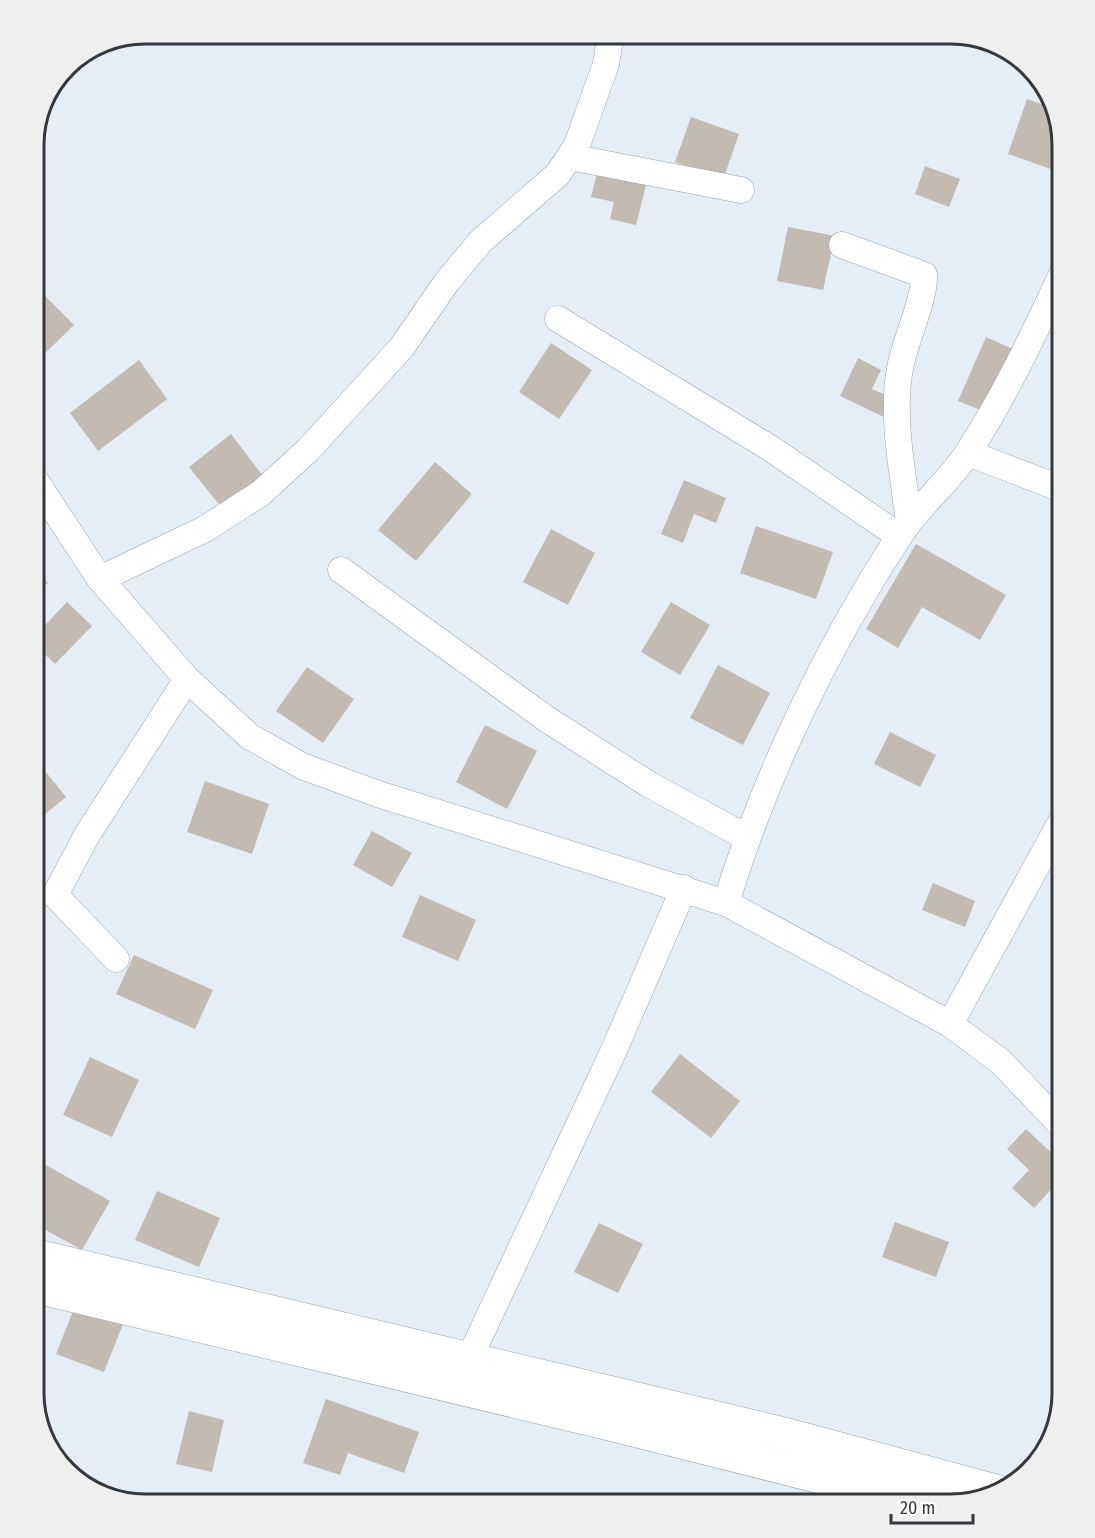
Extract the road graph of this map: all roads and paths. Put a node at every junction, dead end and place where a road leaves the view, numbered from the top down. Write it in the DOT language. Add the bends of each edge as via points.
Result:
graph roads {
  1 [pos="609,44"];
  2 [pos="570,157"];
  3 [pos="741,189"];
  4 [pos="842,245"];
  5 [pos="1052,296"];
  6 [pos="558,319"];
  7 [pos="968,453"];
  8 [pos="1052,485"];
  9 [pos="44,515"];
  10 [pos="904,529"];
  11 [pos="341,570"];
  12 [pos="100,579"];
  13 [pos="187,679"];
  14 [pos="746,837"];
  15 [pos="1052,838"];
  16 [pos="684,888"];
  17 [pos="726,903"];
  18 [pos="116,960"];
  19 [pos="950,1024"];
  20 [pos="1052,1116"];
  21 [pos="44,1258"];
  22 [pos="44,1289"];
  23 [pos="469,1359"];
  24 [pos="985,1488"];
  25 [pos="888,1494"];
  1 -- 2 [label="street" via="606,64"];
  2 -- 3 [label="street"];
  2 -- 12 [label="street" via="530,201 480,242 402,346 308,450 261,493 205,529"];
  4 -- 10 [label="street" via="924,275 922,296 905,340 898,390"];
  5 -- 7 [label="street"];
  6 -- 10 [label="street"];
  7 -- 8 [label="street"];
  7 -- 10 [label="street"];
  9 -- 12 [label="street"];
  10 -- 14 [label="street" via="832,647"];
  11 -- 14 [label="street" via="548,720 650,785"];
  12 -- 13 [label="street"];
  13 -- 16 [label="street" via="249,736 302,766 378,794"];
  13 -- 18 [label="street" via="87,835 55,895"];
  14 -- 17 [label="street"];
  15 -- 19 [label="street"];
  16 -- 17 [label="street"];
  16 -- 23 [label="street" via="614,1050"];
  17 -- 19 [label="street"];
  19 -- 20 [label="street" via="1001,1062"];
  21 -- 23 [label="main road"];
  22 -- 25 [label="main road"];
  23 -- 24 [label="main road"];
}
